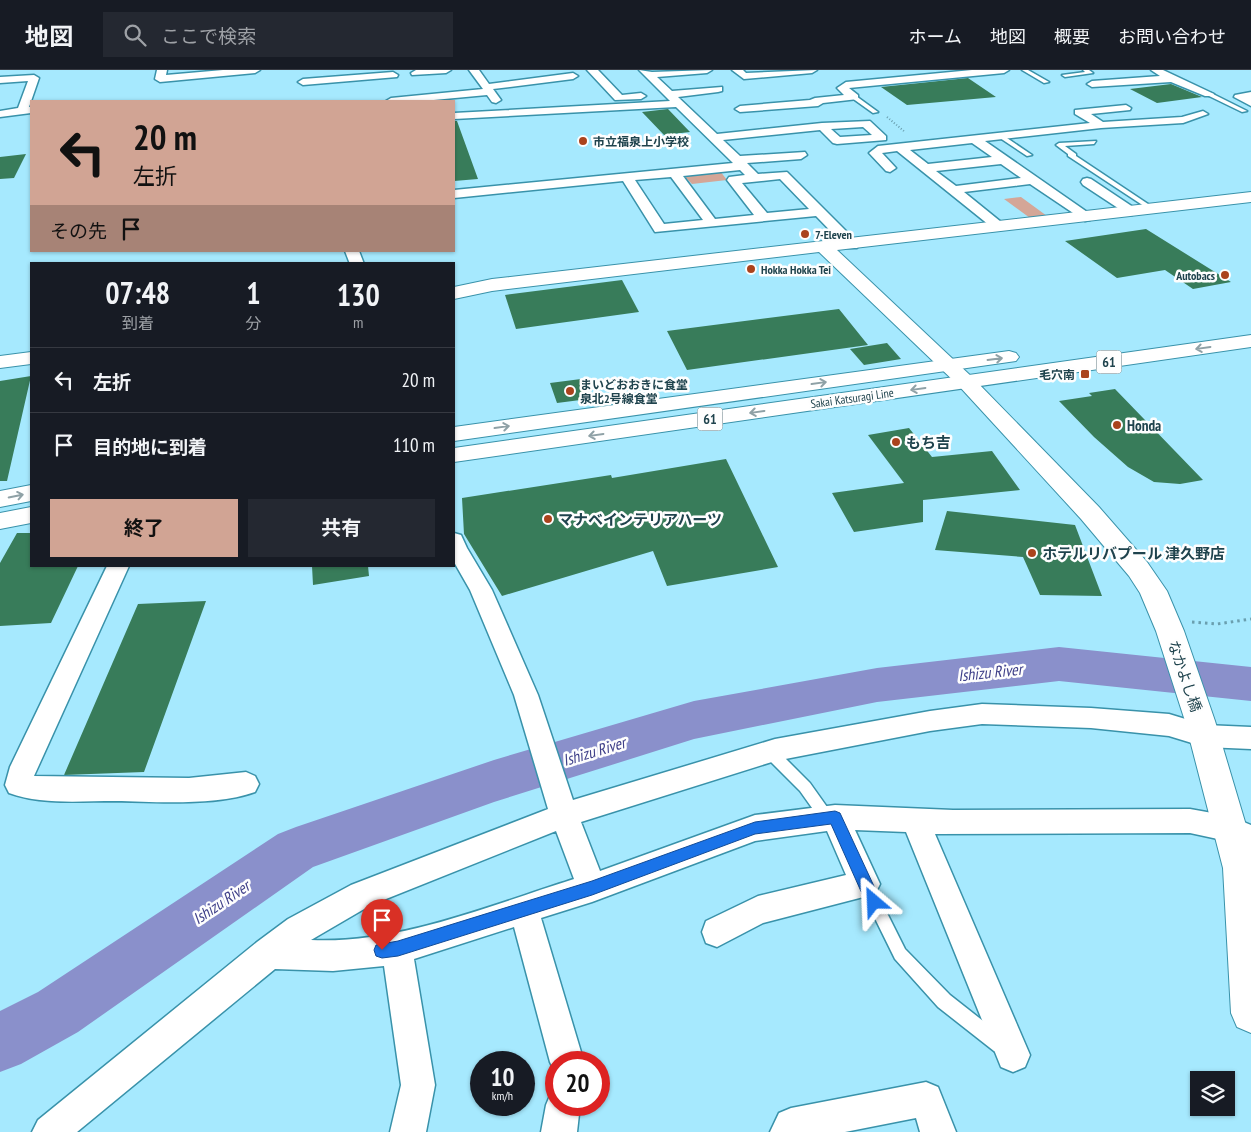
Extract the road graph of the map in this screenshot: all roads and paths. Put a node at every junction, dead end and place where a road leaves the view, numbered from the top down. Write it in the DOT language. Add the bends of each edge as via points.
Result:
graph roads {
  1 [pos="162,70"];
  2 [pos="255,70"];
  3 [pos="302,70"];
  4 [pos="446,70"];
  5 [pos="532,70"];
  6 [pos="592,70"];
  7 [pos="707,70"];
  8 [pos="737,70"];
  9 [pos="812,70"];
  10 [pos="896,70"];
  11 [pos="934,70"];
  12 [pos="1003,70"];
  13 [pos="1024,70"];
  14 [pos="1085,70"];
  15 [pos="1156,70"];
  16 [pos="773,71"];
  17 [pos="207,72"];
  18 [pos="493,72"];
  19 [pos="963,72"];
  20 [pos="416,73"];
  21 [pos="647,73"];
  22 [pos="864,74"];
  23 [pos="393,75"];
  24 [pos="1065,75"];
  25 [pos="573,76"];
  26 [pos="943,76"];
  27 [pos="909,79"];
  28 [pos="1172,79"];
  29 [pos="0,80"];
  30 [pos="540,80"];
  31 [pos="875,82"];
  32 [pos="1046,82"];
  33 [pos="1092,84"];
  34 [pos="485,85"];
  35 [pos="791,85"];
  36 [pos="718,89"];
  37 [pos="804,93"];
  38 [pos="1209,94"];
  39 [pos="667,95"];
  40 [pos="1251,95"];
  41 [pos="854,97"];
  42 [pos="403,100"];
  43 [pos="815,101"];
  44 [pos="677,104"];
  45 [pos="1248,107"];
  46 [pos="740,109"];
  47 [pos="27,110"];
  48 [pos="561,110"];
  49 [pos="502,112"];
  50 [pos="875,112"];
  51 [pos="0,114"];
  52 [pos="1203,114"];
  53 [pos="455,116"];
  54 [pos="1161,120"];
  55 [pos="822,126"];
  56 [pos="1101,126"];
  57 [pos="1002,137"];
  58 [pos="714,138"];
  59 [pos="974,139"];
  60 [pos="1094,142"];
  61 [pos="922,145"];
  62 [pos="900,148"];
  63 [pos="801,155"];
  64 [pos="1030,155"];
  65 [pos="1002,160"];
  66 [pos="740,163"];
  67 [pos="890,168"];
  68 [pos="926,168"];
  69 [pos="675,173"];
  70 [pos="627,177"];
  71 [pos="755,178"];
  72 [pos="1032,180"];
  73 [pos="1087,182"];
  74 [pos="952,190"];
  75 [pos="455,194"];
  76 [pos="1251,197"];
  77 [pos="1152,209"];
  78 [pos="820,212"];
  79 [pos="1132,212"];
  80 [pos="1085,217"];
  81 [pos="764,218"];
  82 [pos="712,224"];
  83 [pos="999,226"];
  84 [pos="852,245"];
  85 [pos="825,248"];
  86 [pos="455,293"];
  87 [pos="1251,325"];
  88 [pos="1251,341"];
  89 [pos="30,358"];
  90 [pos="0,362"];
  91 [pos="947,365"];
  92 [pos="966,382"];
  93 [pos="455,434"];
  94 [pos="455,455"];
  95 [pos="30,493"];
  96 [pos="0,499"];
  97 [pos="30,515"];
  98 [pos="0,521"];
  99 [pos="455,544"];
  100 [pos="118,567"];
  101 [pos="1251,619"];
  102 [pos="1168,627"];
  103 [pos="1202,729"];
  104 [pos="1251,738"];
  105 [pos="770,752"];
  106 [pos="246,784"];
  107 [pos="563,810"];
  108 [pos="831,818"];
  109 [pos="915,820"];
  110 [pos="1240,833"];
  111 [pos="865,884"];
  112 [pos="592,888"];
  113 [pos="524,910"];
  114 [pos="717,932"];
  115 [pos="398,949"];
  116 [pos="268,953"];
  117 [pos="1251,1013"];
  118 [pos="564,1051"];
  119 [pos="1013,1055"];
  120 [pos="561,1116"];
  121 [pos="50,1132"];
  122 [pos="408,1132"];
  123 [pos="559,1132"];
  124 [pos="788,1132"];
  125 [pos="938,1132"];
  1 -- 17 [label="street" via="160,78"];
  2 -- 17 [label="street"];
  3 -- 23 [label="street" via="303,87"];
  4 -- 20 [label="street"];
  5 -- 30 [label="street"];
  6 -- 39 [label="street" via="619,98"];
  7 -- 21 [label="street"];
  8 -- 16 [label="street" via="744,76"];
  9 -- 16 [label="street"];
  10 -- 27 [label="street"];
  11 -- 26 [label="street"];
  12 -- 19 [label="street"];
  13 -- 32 [label="lane"];
  14 -- 24 [label="lane" via="1090,72"];
  15 -- 28 [label="street"];
  16 -- 35 [label="street"];
  18 -- 34 [label="street"];
  19 -- 26 [label="street"];
  21 -- 39 [label="street"];
  22 -- 31 [label="street"];
  25 -- 30 [label="street"];
  26 -- 27 [label="street"];
  27 -- 31 [label="street"];
  28 -- 33 [label="street"];
  28 -- 38 [label="street"];
  29 -- 47 [label="street" via="34,78"];
  30 -- 34 [label="street"];
  30 -- 48 [label="street"];
  31 -- 41 [label="street" via="842,88"];
  34 -- 42 [label="street"];
  34 -- 49 [label="street"];
  36 -- 39 [label="street"];
  37 -- 43 [label="street"];
  38 -- 45 [label="lane"];
  39 -- 44 [label="street"];
  40 -- 45 [label="street" via="1239,97"];
  41 -- 43 [label="street"];
  41 -- 50 [label="lane"];
  43 -- 46 [label="street" via="818,103"];
  44 -- 48 [label="street"];
  44 -- 58 [label="street"];
  47 -- 51 [label="street"];
  48 -- 49 [label="street"];
  49 -- 53 [label="street"];
  50 -- 61 [label="path" via="881,113"];
  52 -- 54 [label="street" via="1183,120"];
  54 -- 56 [label="street"];
  54 -- 56 [label="street" via="1142,109 1079,112"];
  55 -- 58 [label="street"];
  56 -- 57 [label="street"];
  57 -- 59 [label="street"];
  57 -- 64 [label="lane"];
  58 -- 66 [label="street"];
  59 -- 61 [label="street"];
  59 -- 65 [label="street"];
  60 -- 77 [label="lane" via="1059,145 1074,155 1070,156"];
  61 -- 62 [label="street"];
  62 -- 67 [label="street" via="875,153"];
  62 -- 68 [label="street"];
  63 -- 66 [label="street"];
  65 -- 68 [label="street"];
  65 -- 72 [label="street"];
  66 -- 69 [label="street"];
  66 -- 71 [label="street"];
  68 -- 74 [label="street"];
  69 -- 70 [label="street"];
  69 -- 82 [label="street"];
  70 -- 75 [label="street"];
  70 -- 82 [label="street" via="660,229"];
  71 -- 78 [label="street" via="783,175"];
  71 -- 81 [label="street" via="733,180"];
  72 -- 74 [label="street"];
  72 -- 80 [label="street"];
  73 -- 79 [label="street"];
  74 -- 83 [label="street"];
  76 -- 77 [label="street"];
  77 -- 79 [label="street"];
  78 -- 81 [label="street"];
  78 -- 84 [label="street"];
  79 -- 80 [label="street"];
  80 -- 83 [label="street"];
  81 -- 82 [label="street"];
  83 -- 84 [label="street"];
  84 -- 85 [label="street"];
  85 -- 86 [label="street" via="492,285"];
  85 -- 91 [label="street, なかよし橋"];
  91 -- 87 [label="street, Sakai Katsuragi Line / 61, one-way"];
  88 -- 92 [label="street, Sakai Katsuragi Line / 61, one-way"];
  89 -- 90 [label="street"];
  91 -- 92 [label="street, なかよし橋"];
  93 -- 91 [label="street, Sakai Katsuragi Line / 61, one-way"];
  92 -- 94 [label="street, Sakai Katsuragi Line / 61, one-way"];
  92 -- 102 [label="street, なかよし橋" via="1090,512 1138,569 1154,591"];
  96 -- 95 [label="street, one-way"];
  97 -- 98 [label="street"];
  99 -- 107 [label="street" via="481,590 526,694"];
  100 -- 106 [label="street" via="23,767 18,785 39,789 189,790"];
  101 -- 102 [label="path"];
  102 -- 103 [label="street, なかよし橋"];
  103 -- 104 [label="street"];
  103 -- 105 [label="street" via="1091,718 982,714"];
  103 -- 110 [label="street, なかよし橋"];
  105 -- 107 [label="street"];
  105 -- 108 [label="lane"];
  107 -- 112 [label="street"];
  107 -- 116 [label="street" via="361,895 299,930"];
  108 -- 109 [label="street"];
  108 -- 111 [label="street"];
  108 -- 112 [label="street" via="755,828"];
  109 -- 110 [label="street" via="1190,821"];
  109 -- 119 [label="street"];
  110 -- 117 [label="street, なかよし橋"];
  111 -- 114 [label="street" via="758,910"];
  111 -- 119 [label="lane" via="900,954 944,1001"];
  112 -- 113 [label="street"];
  113 -- 115 [label="street"];
  113 -- 118 [label="street"];
  115 -- 116 [label="street" via="334,956"];
  115 -- 122 [label="street" via="418,1085"];
  116 -- 121 [label="street"];
  120 -- 123 [label="street"];
  124 -- 125 [label="street" via="791,1125 926,1099"];
}
